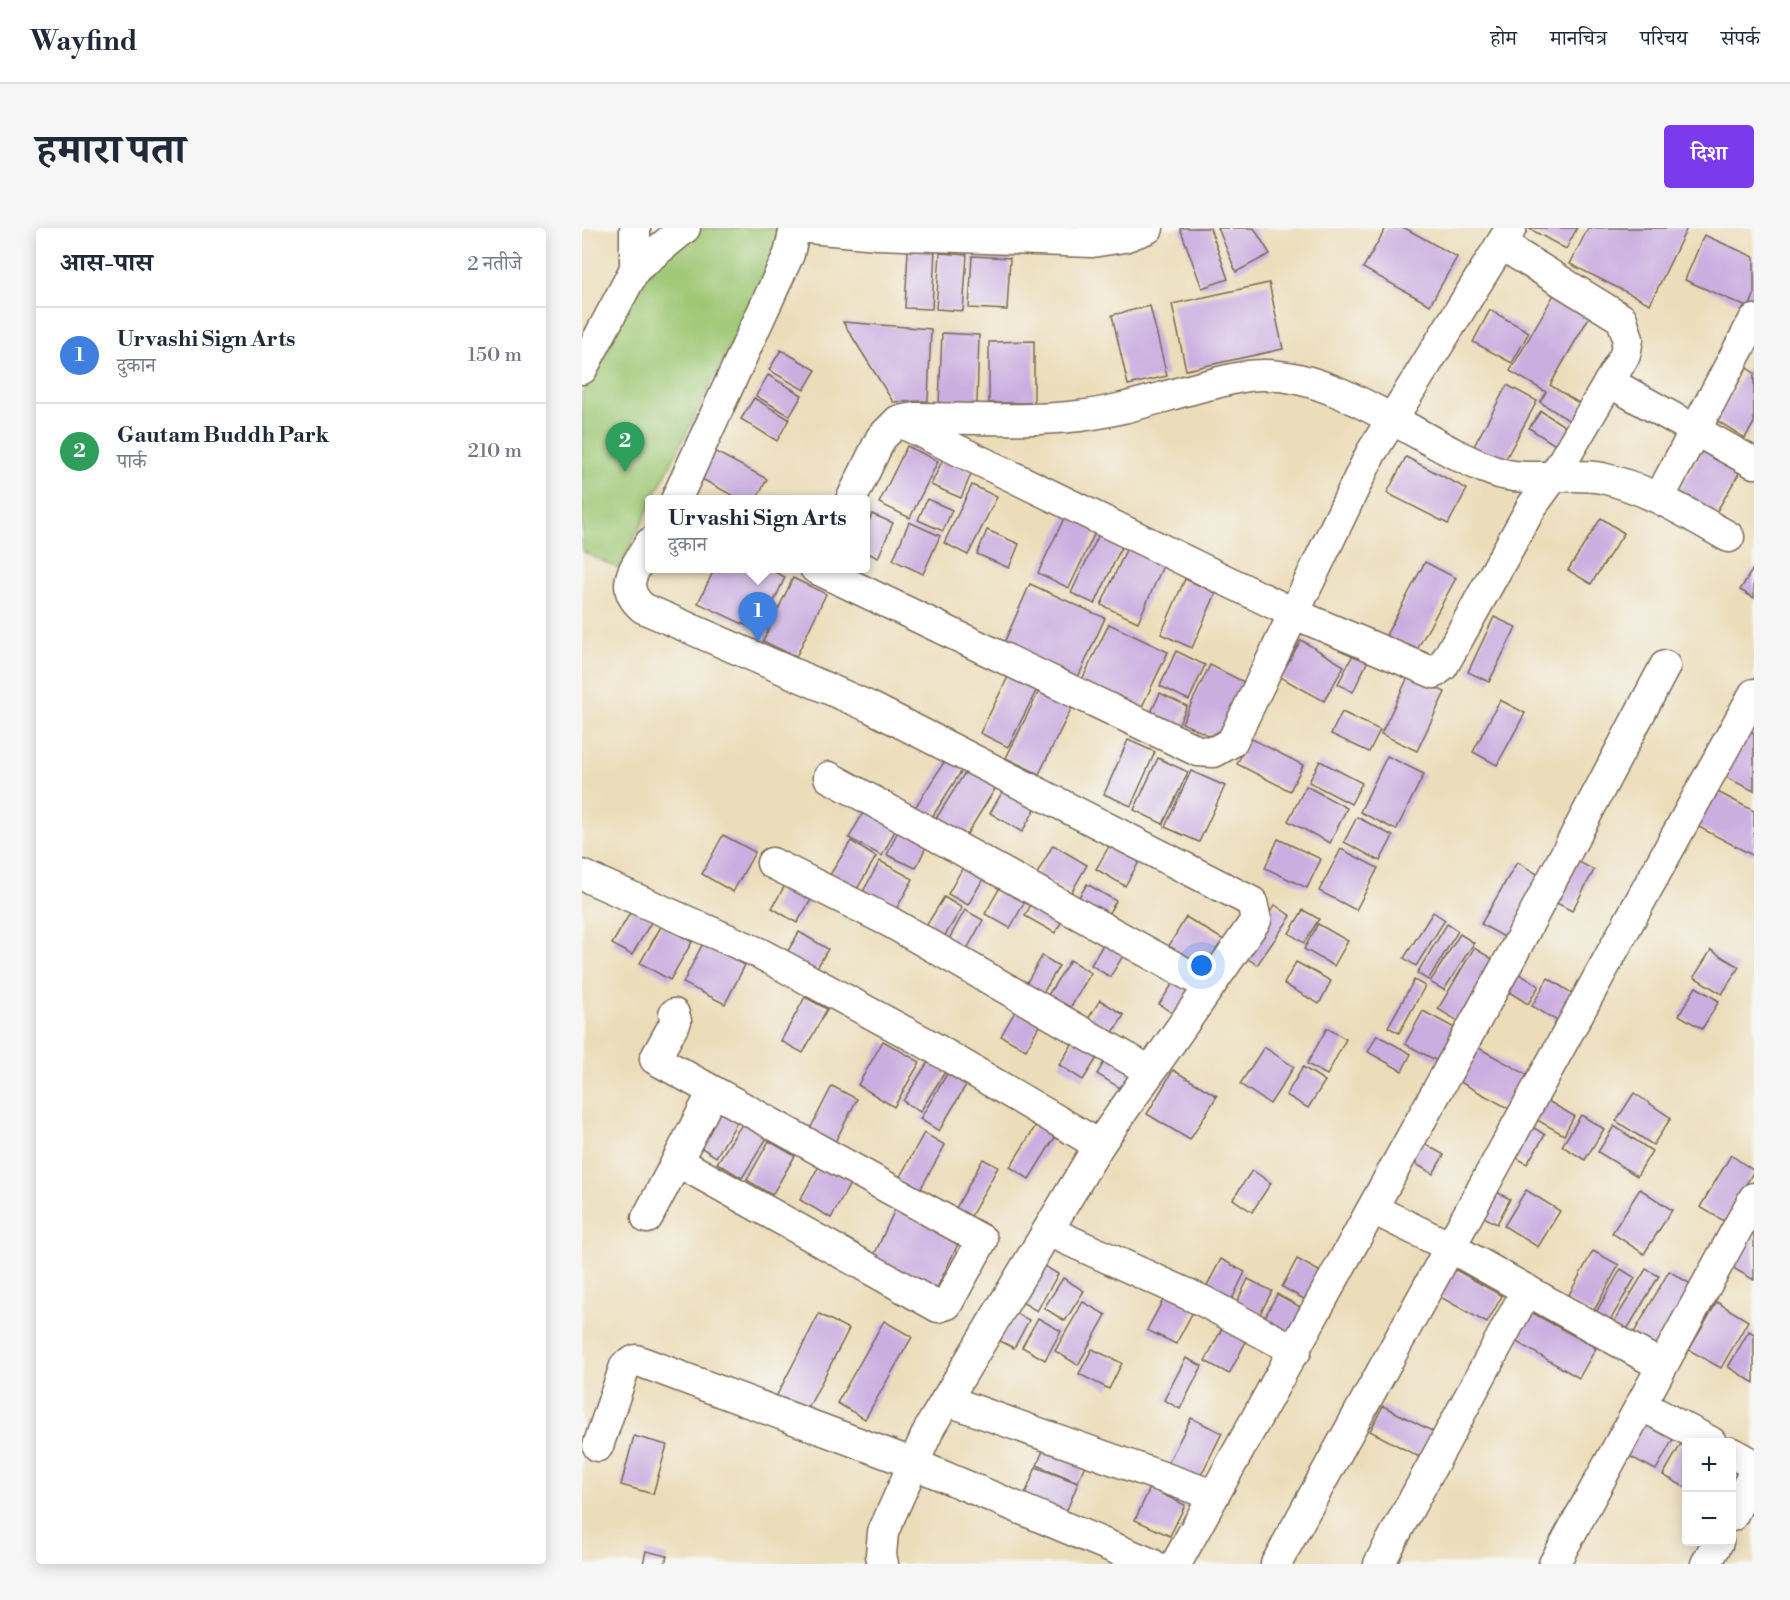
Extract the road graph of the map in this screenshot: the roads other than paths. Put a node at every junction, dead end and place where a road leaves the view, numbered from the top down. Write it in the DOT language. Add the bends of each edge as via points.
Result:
graph roads {
  1 [pos="635,228"];
  2 [pos="685,228"];
  3 [pos="795,228"];
  4 [pos="809,228"];
  5 [pos="1148,228"];
  6 [pos="1507,236"];
  7 [pos="635,269"];
  8 [pos="1754,320"];
  9 [pos="582,369"];
  10 [pos="1609,382"];
  11 [pos="898,421"];
  12 [pos="1392,421"];
  13 [pos="1695,430"];
  14 [pos="1754,463"];
  15 [pos="1554,476"];
  16 [pos="678,495"];
  17 [pos="853,495"];
  18 [pos="1659,498"];
  19 [pos="1729,537"];
  20 [pos="645,552"];
  21 [pos="824,573"];
  22 [pos="1295,614"];
  23 [pos="1665,666"];
  24 [pos="1750,711"];
  25 [pos="829,777"];
  26 [pos="772,863"];
  27 [pos="582,875"];
  28 [pos="1209,986"];
  29 [pos="674,1014"];
  30 [pos="1150,1071"];
  31 [pos="713,1092"];
  32 [pos="1099,1145"];
  33 [pos="677,1161"];
  34 [pos="1754,1198"];
  35 [pos="1373,1209"];
  36 [pos="647,1218"];
  37 [pos="1048,1231"];
  38 [pos="1450,1247"];
  39 [pos="963,1275"];
  40 [pos="1527,1290"];
  41 [pos="1007,1299"];
  42 [pos="1296,1351"];
  43 [pos="1662,1366"];
  44 [pos="946,1400"];
  45 [pos="1641,1405"];
  46 [pos="1702,1438"];
  47 [pos="598,1446"];
  48 [pos="1736,1456"];
  49 [pos="912,1463"];
  50 [pos="1754,1465"];
  51 [pos="1754,1473"];
  52 [pos="1213,1495"];
  53 [pos="1736,1507"];
  54 [pos="1716,1546"];
  55 [pos="883,1564"];
  56 [pos="1152,1564"];
  57 [pos="1176,1564"];
  58 [pos="1276,1564"];
  59 [pos="1379,1564"];
  60 [pos="1554,1564"];
  61 [pos="1706,1564"];
  1 -- 7 [label="street"];
  2 -- 7 [label="street"];
  3 -- 16 [label="street" via="789,254"];
  4 -- 5 [label="street" via="1092,242"];
  6 -- 10 [label="street" via="1622,320 1628,339 1625,355"];
  6 -- 12 [label="street"];
  7 -- 9 [label="street"];
  8 -- 13 [label="street"];
  10 -- 13 [label="street"];
  10 -- 15 [label="street"];
  11 -- 12 [label="street" via="1079,416 1259,374 1301,379 1357,400"];
  11 -- 17 [label="street" via="881,438"];
  11 -- 22 [label="street"];
  12 -- 15 [label="street" via="1496,473"];
  12 -- 22 [label="street" via="1371,453"];
  13 -- 14 [label="street"];
  13 -- 18 [label="street"];
  15 -- 18 [label="street" via="1602,478"];
  15 -- 22 [label="street" via="1443,666 1434,673"];
  18 -- 19 [label="street"];
  20 -- 28 [label="street" via="629,589 632,599 643,608 870,707 1251,902 1256,920"];
  21 -- 22 [label="street" via="1198,751 1214,752 1232,742"];
  23 -- 35 [label="street"];
  24 -- 38 [label="street"];
  25 -- 28 [label="street"];
  26 -- 30 [label="street" via="890,922"];
  27 -- 32 [label="street" via="759,953 924,1042"];
  28 -- 30 [label="street"];
  29 -- 31 [label="street" via="676,1021 655,1059"];
  30 -- 32 [label="street"];
  31 -- 33 [label="street"];
  31 -- 39 [label="street" via="982,1240"];
  32 -- 37 [label="street"];
  33 -- 36 [label="street"];
  33 -- 39 [label="street" via="938,1307 951,1300"];
  34 -- 43 [label="street"];
  35 -- 38 [label="street"];
  35 -- 42 [label="street"];
  37 -- 41 [label="street"];
  37 -- 42 [label="street" via="1203,1301"];
  38 -- 40 [label="street"];
  38 -- 58 [label="street"];
  39 -- 41 [label="street"];
  40 -- 43 [label="street"];
  40 -- 59 [label="street"];
  41 -- 44 [label="street"];
  42 -- 52 [label="street"];
  43 -- 45 [label="street"];
  44 -- 49 [label="street"];
  44 -- 52 [label="street"];
  45 -- 46 [label="street"];
  45 -- 60 [label="street"];
  47 -- 49 [label="street" via="625,1366 636,1360"];
  48 -- 50 [label="street"];
  49 -- 55 [label="street" via="883,1532"];
  49 -- 56 [label="street"];
  51 -- 53 [label="street"];
  52 -- 57 [label="street"];
  54 -- 61 [label="street"];
}
